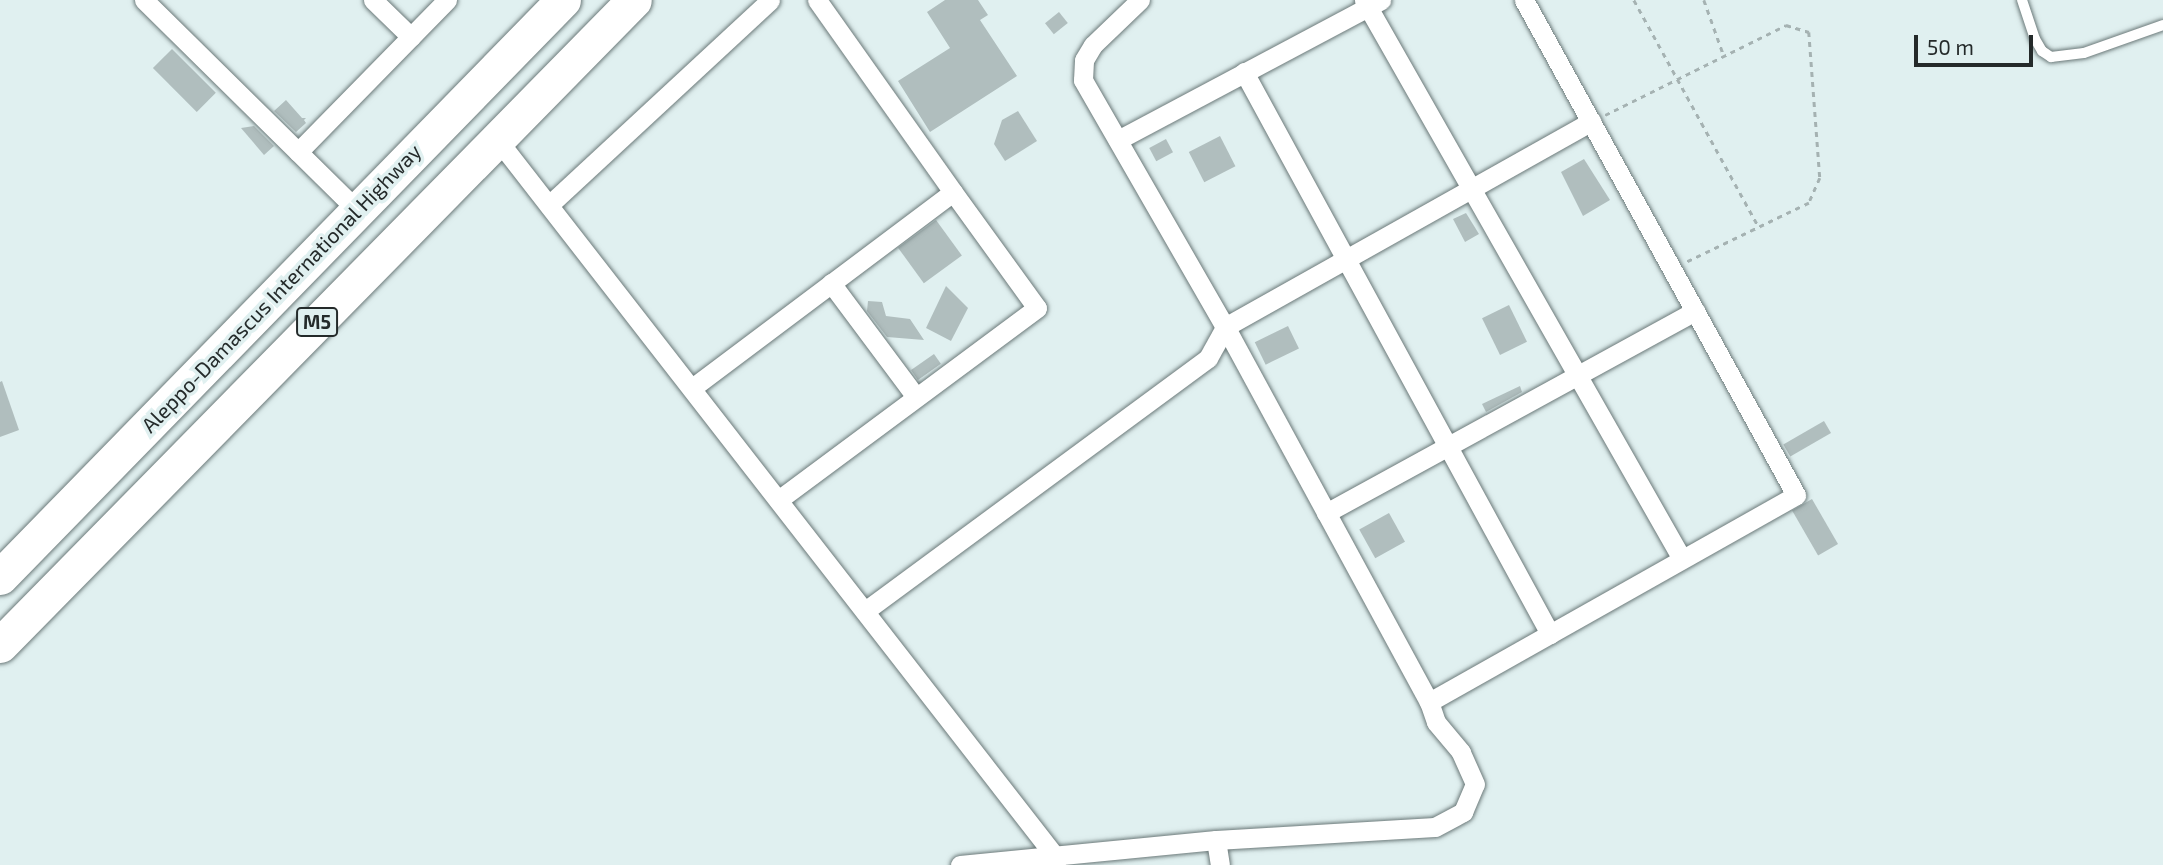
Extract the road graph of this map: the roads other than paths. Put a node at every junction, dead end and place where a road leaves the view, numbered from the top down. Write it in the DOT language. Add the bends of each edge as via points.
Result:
graph roads {
  1 [pos="144,0"];
  2 [pos="373,0"];
  3 [pos="447,0"];
  4 [pos="563,0"];
  5 [pos="634,0"];
  6 [pos="770,0"];
  7 [pos="817,0"];
  8 [pos="1140,0"];
  9 [pos="1524,0"];
  10 [pos="2022,0"];
  11 [pos="1371,2"];
  12 [pos="2163,25"];
  13 [pos="411,37"];
  14 [pos="1244,72"];
  15 [pos="1591,122"];
  16 [pos="497,139"];
  17 [pos="1118,140"];
  18 [pos="299,152"];
  19 [pos="1471,189"];
  20 [pos="953,192"];
  21 [pos="549,205"];
  22 [pos="357,210"];
  23 [pos="1346,259"];
  24 [pos="831,284"];
  25 [pos="1695,311"];
  26 [pos="1225,327"];
  27 [pos="1577,376"];
  28 [pos="692,388"];
  29 [pos="916,397"];
  30 [pos="1448,446"];
  31 [pos="779,500"];
  32 [pos="1326,513"];
  33 [pos="1682,559"];
  34 [pos="0,577"];
  35 [pos="865,611"];
  36 [pos="1550,634"];
  37 [pos="0,645"];
  38 [pos="1429,702"];
  39 [pos="1216,840"];
  40 [pos="1055,860"];
  41 [pos="960,865"];
  42 [pos="1220,865"];
  1 -- 18 [label="street"];
  2 -- 13 [label="street"];
  3 -- 13 [label="street"];
  4 -- 22 [label="highway, Aleppo-Damascus International Highway / M5"];
  5 -- 16 [label="highway, M5"];
  6 -- 21 [label="street"];
  7 -- 20 [label="street"];
  8 -- 17 [label="street" via="1093,45 1084,60 1083,80"];
  9 -- 15 [label="street"];
  10 -- 12 [label="lane" via="2035,39 2051,57 2084,52"];
  11 -- 14 [label="street"];
  11 -- 19 [label="street"];
  13 -- 18 [label="street"];
  14 -- 17 [label="street"];
  14 -- 23 [label="street"];
  15 -- 19 [label="street"];
  15 -- 25 [label="street"];
  16 -- 21 [label="street"];
  16 -- 37 [label="highway, M5"];
  17 -- 26 [label="street"];
  18 -- 22 [label="street"];
  19 -- 23 [label="street"];
  19 -- 27 [label="street"];
  20 -- 24 [label="street"];
  20 -- 29 [label="street" via="1037,307"];
  21 -- 28 [label="street"];
  22 -- 34 [label="highway, Aleppo-Damascus International Highway / M5"];
  23 -- 26 [label="street"];
  23 -- 30 [label="street"];
  24 -- 28 [label="street"];
  24 -- 29 [label="street"];
  25 -- 27 [label="street"];
  25 -- 33 [label="street" via="1796,495"];
  26 -- 32 [label="street"];
  26 -- 35 [label="street" via="1208,358"];
  27 -- 30 [label="street"];
  27 -- 33 [label="street"];
  28 -- 31 [label="street"];
  29 -- 31 [label="street"];
  30 -- 32 [label="street"];
  30 -- 36 [label="street"];
  31 -- 35 [label="street"];
  32 -- 38 [label="street"];
  33 -- 36 [label="street"];
  35 -- 40 [label="street"];
  36 -- 38 [label="street"];
  38 -- 39 [label="street" via="1436,722 1461,752 1475,784 1464,813 1435,827"];
  39 -- 40 [label="street"];
  39 -- 42 [label="street"];
  40 -- 41 [label="street"];
}
